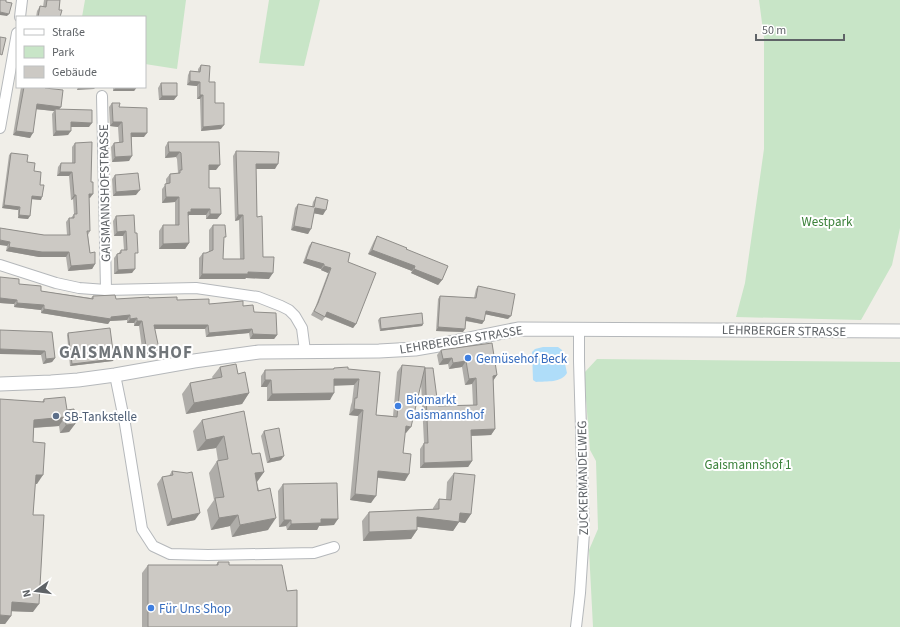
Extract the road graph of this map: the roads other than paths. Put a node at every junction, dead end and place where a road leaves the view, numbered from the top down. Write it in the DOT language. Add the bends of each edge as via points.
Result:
graph roads {
  1 [pos="22,0"];
  2 [pos="20,16"];
  3 [pos="16,39"];
  4 [pos="102,96"];
  5 [pos="0,128"];
  6 [pos="0,265"];
  7 [pos="106,290"];
  8 [pos="579,329"];
  9 [pos="900,331"];
  10 [pos="305,351"];
  11 [pos="115,375"];
  12 [pos="0,384"];
  13 [pos="334,547"];
  14 [pos="576,627"];
  1 -- 2 [label="street"];
  3 -- 5 [label="street"];
  4 -- 7 [label="street, GAISMANNSHOFSTRASSE"];
  6 -- 7 [label="street" via="56,283"];
  7 -- 10 [label="street" via="196,288 258,297 289,310 295,316 302,328"];
  8 -- 9 [label="street, LEHRBERGER STRASSE"];
  8 -- 10 [label="street, LEHRBERGER STRASSE" via="518,328 444,344 393,350"];
  8 -- 14 [label="street, ZUCKERMANDELWEG" via="584,532"];
  10 -- 11 [label="street, LEHRBERGER STRASSE" via="245,354"];
  11 -- 12 [label="street, LEHRBERGER STRASSE" via="58,382"];
  11 -- 13 [label="street" via="142,529 154,546 170,554 208,555 314,553"];
}
